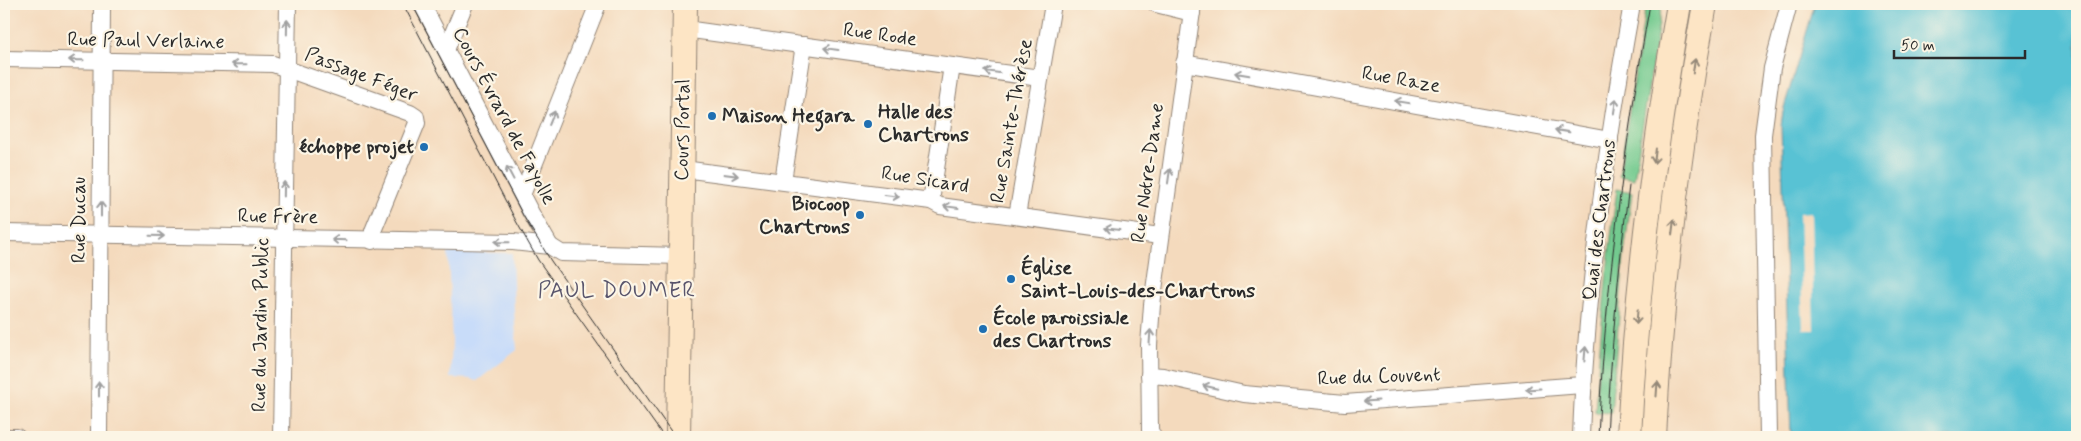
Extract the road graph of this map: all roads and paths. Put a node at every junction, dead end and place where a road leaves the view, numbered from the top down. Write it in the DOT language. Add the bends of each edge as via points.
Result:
graph roads {
  1 [pos="102,4"];
  2 [pos="288,4"];
  3 [pos="422,4"];
  4 [pos="465,4"];
  5 [pos="598,4"];
  6 [pos="685,4"];
  7 [pos="1053,4"];
  8 [pos="1156,4"];
  9 [pos="1632,4"];
  10 [pos="1679,4"];
  11 [pos="1705,4"];
  12 [pos="1789,4"];
  13 [pos="1192,8"];
  14 [pos="685,29"];
  15 [pos="804,45"];
  16 [pos="446,50"];
  17 [pos="4,59"];
  18 [pos="102,61"];
  19 [pos="1184,63"];
  20 [pos="952,66"];
  21 [pos="287,69"];
  22 [pos="1040,78"];
  23 [pos="1610,140"];
  24 [pos="683,169"];
  25 [pos="783,181"];
  26 [pos="522,195"];
  27 [pos="931,201"];
  28 [pos="1017,216"];
  29 [pos="4,233"];
  30 [pos="100,235"];
  31 [pos="1160,236"];
  32 [pos="283,238"];
  33 [pos="372,241"];
  34 [pos="550,246"];
  35 [pos="681,256"];
  36 [pos="1149,375"];
  37 [pos="1582,386"];
  38 [pos="4,437"];
  39 [pos="17,437"];
  40 [pos="99,437"];
  41 [pos="280,437"];
  42 [pos="678,437"];
  43 [pos="1153,437"];
  44 [pos="1580,437"];
  45 [pos="1629,437"];
  46 [pos="1654,437"];
  47 [pos="1768,437"];
  1 -- 18 [label="street, Rue Ducau"];
  21 -- 2 [label="street, Rue du Jardin Public, one-way"];
  3 -- 16 [label="street, Cours Évrard de Fayolle"];
  4 -- 16 [label="street"];
  26 -- 5 [label="street, one-way"];
  6 -- 14 [label="main road, Cours Portal"];
  7 -- 22 [label="street, Rue Sainte-Thérèse"];
  8 -- 13 [label="street"];
  23 -- 9 [label="street, Quai des Chartrons, one-way"];
  10 -- 45 [label="main road, one-way" via="1656,141 1642,255"];
  46 -- 11 [label="main road, one-way" via="1682,141"];
  12 -- 47 [label="street" via="1772,68 1763,134"];
  13 -- 19 [label="street, Rue Notre-Dame"];
  14 -- 15 [label="street, Rue Rode"];
  14 -- 24 [label="main road, Cours Portal"];
  20 -- 15 [label="street, Rue Rode, one-way"];
  15 -- 25 [label="street"];
  26 -- 16 [label="street, Cours Évrard de Fayolle, one-way"];
  18 -- 17 [label="street, Rue Paul Verlaine, one-way"];
  21 -- 18 [label="street, Rue Paul Verlaine, one-way" via="270,64"];
  30 -- 18 [label="street, Rue Ducau, one-way"];
  23 -- 19 [label="street, Rue Raze, one-way"];
  31 -- 19 [label="street, Rue Notre-Dame, one-way"];
  22 -- 20 [label="street, Rue Rode, one-way"];
  20 -- 27 [label="street"];
  32 -- 21 [label="street, Rue du Jardin Public, one-way"];
  21 -- 33 [label="street, Passage Féger" via="416,117 417,122 372,233"];
  22 -- 28 [label="street, Rue Sainte-Thérèse"];
  37 -- 23 [label="street, Quai des Chartrons, one-way" via="1594,249"];
  24 -- 25 [label="street, Rue Sicard, one-way"];
  24 -- 35 [label="main road, Cours Portal"];
  25 -- 27 [label="street, Rue Sicard, one-way"];
  26 -- 34 [label="street, Cours Évrard de Fayolle"];
  28 -- 27 [label="street, Rue Sicard, one-way" via="940,206"];
  31 -- 28 [label="street, Rue Sicard, one-way"];
  29 -- 30 [label="street, Rue Frère"];
  30 -- 32 [label="street, Rue Frère, one-way"];
  40 -- 30 [label="street, Rue Ducau, one-way"];
  36 -- 31 [label="street, Rue Notre-Dame, one-way" via="1150,329"];
  33 -- 32 [label="street, Rue Frère, one-way"];
  32 -- 41 [label="street, Rue du Jardin Public"];
  34 -- 33 [label="street, Rue Frère, one-way" via="513,242"];
  34 -- 35 [label="street, Rue Frère" via="561,253"];
  35 -- 42 [label="main road, Cours Portal"];
  37 -- 36 [label="street, Rue du Couvent, one-way" via="1345,403 1244,394"];
  36 -- 43 [label="street, Rue Notre-Dame" via="1150,430"];
  37 -- 44 [label="street, Quai des Chartrons"];
  38 -- 39 [label="street"];
}
